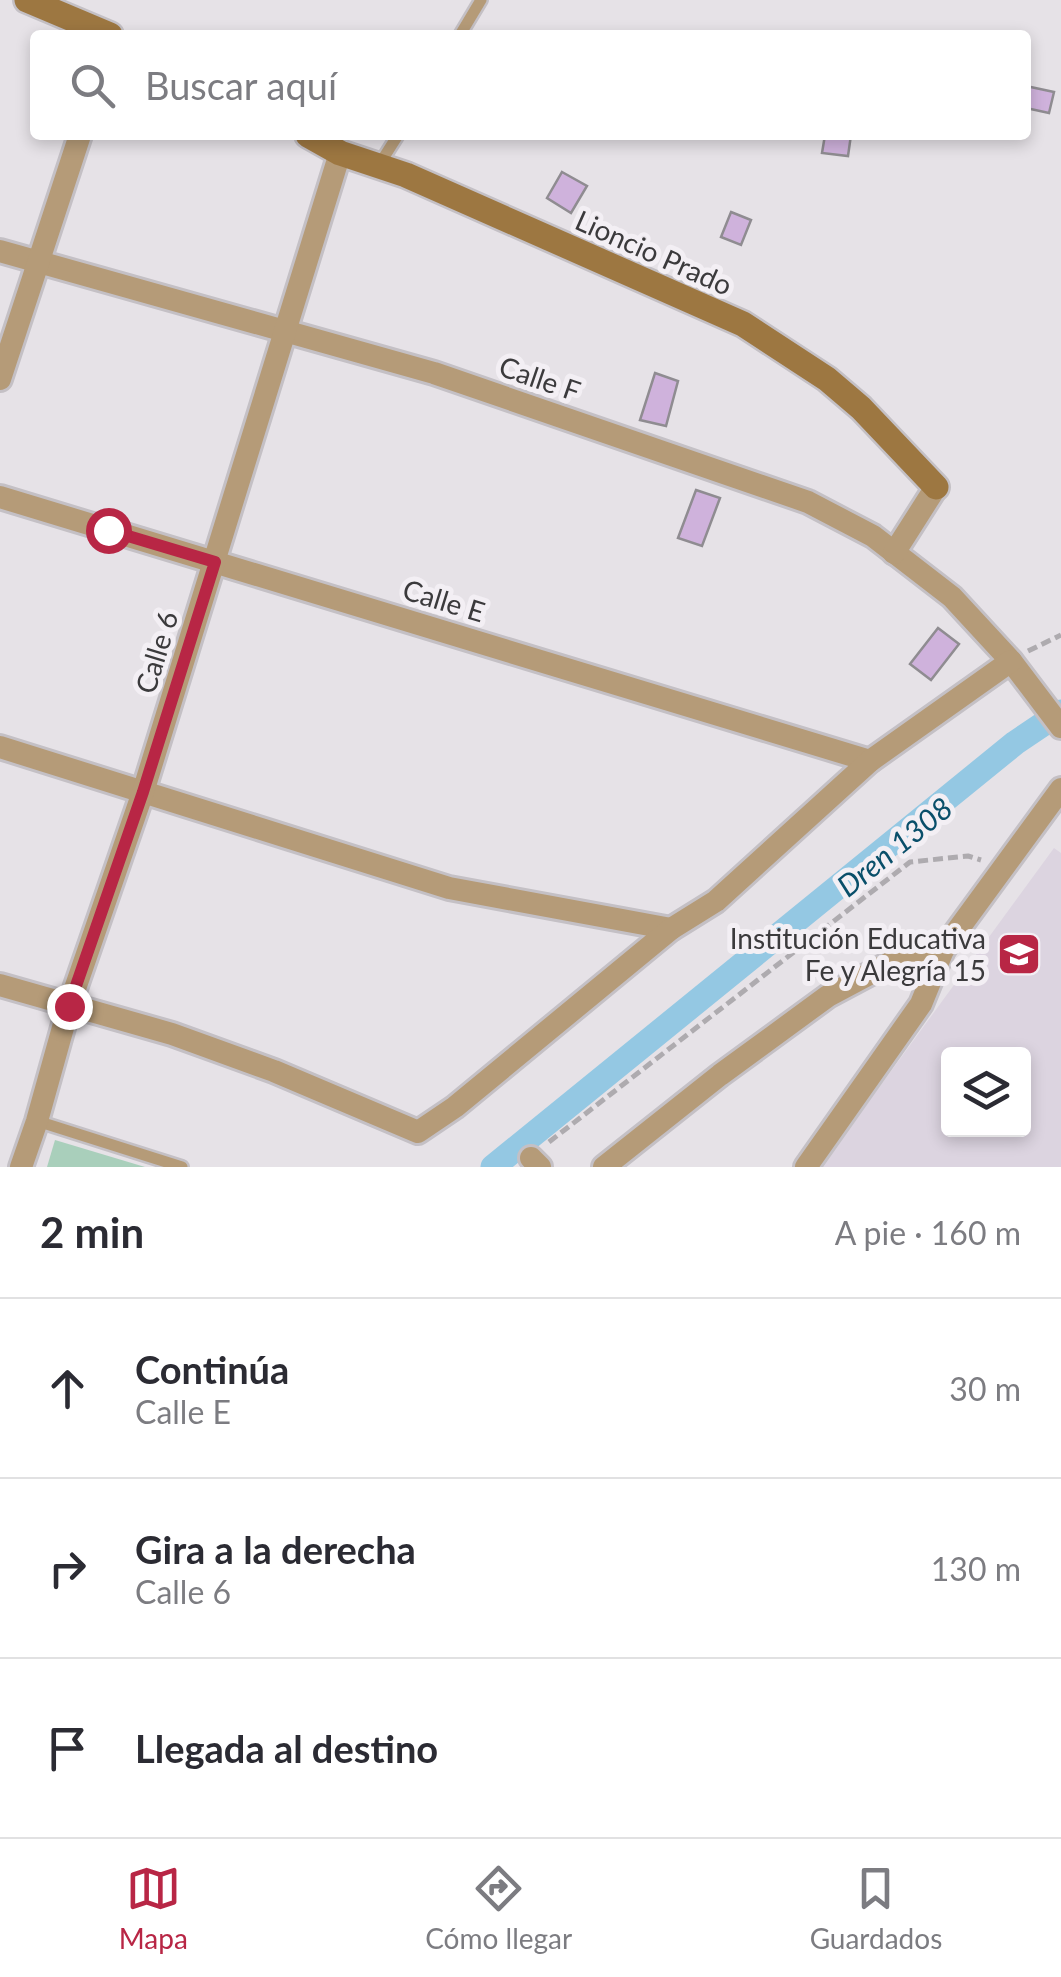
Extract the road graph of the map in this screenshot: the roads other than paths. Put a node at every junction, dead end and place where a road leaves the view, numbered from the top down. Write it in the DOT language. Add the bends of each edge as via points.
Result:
graph roads {
  1 [pos="26,0"];
  2 [pos="481,0"];
  3 [pos="98,30"];
  4 [pos="463,30"];
  5 [pos="78,140"];
  6 [pos="317,140"];
  7 [pos="395,140"];
  8 [pos="340,152"];
  9 [pos="378,165"];
  10 [pos="0,251"];
  11 [pos="38,262"];
  12 [pos="285,331"];
  13 [pos="0,379"];
  14 [pos="936,487"];
  15 [pos="0,497"];
  16 [pos="894,552"];
  17 [pos="215,562"];
  18 [pos="1017,669"];
  19 [pos="1061,727"];
  20 [pos="0,747"];
  21 [pos="870,762"];
  22 [pos="1061,790"];
  23 [pos="143,792"];
  24 [pos="670,928"];
  25 [pos="942,950"];
  26 [pos="0,985"];
  27 [pos="69,1006"];
  28 [pos="37,1122"];
  29 [pos="20,1167"];
  30 [pos="182,1167"];
  31 [pos="604,1167"];
  32 [pos="806,1167"];
  1 -- 3 [label="street"];
  2 -- 4 [label="lane"];
  5 -- 11 [label="street"];
  6 -- 8 [label="street, Lioncio Prado"];
  7 -- 9 [label="lane"];
  8 -- 9 [label="street, Lioncio Prado"];
  8 -- 12 [label="street, Calle 6"];
  9 -- 14 [label="street, Lioncio Prado" via="742,324 861,408"];
  10 -- 11 [label="street, Calle F"];
  11 -- 12 [label="street, Calle F"];
  11 -- 13 [label="street"];
  12 -- 16 [label="street, Calle F" via="434,373 808,502"];
  12 -- 17 [label="street, Calle 6"];
  14 -- 16 [label="street"];
  15 -- 17 [label="street, Calle E"];
  16 -- 18 [label="street, Calle F" via="952,597"];
  17 -- 21 [label="street, Calle E"];
  17 -- 23 [label="street, Calle 6"];
  18 -- 19 [label="street, Calle F"];
  18 -- 21 [label="street"];
  20 -- 23 [label="street"];
  21 -- 24 [label="street" via="716,902"];
  22 -- 25 [label="street"];
  23 -- 24 [label="street" via="449,888"];
  23 -- 27 [label="street, Calle 6"];
  24 -- 27 [label="street" via="418,1132 274,1070"];
  25 -- 31 [label="street" via="890,963 828,996"];
  25 -- 32 [label="street" via="921,1004"];
  26 -- 27 [label="street"];
  27 -- 28 [label="street, Calle 6"];
  28 -- 29 [label="street, Calle 6"];
  28 -- 30 [label="lane"];
}
